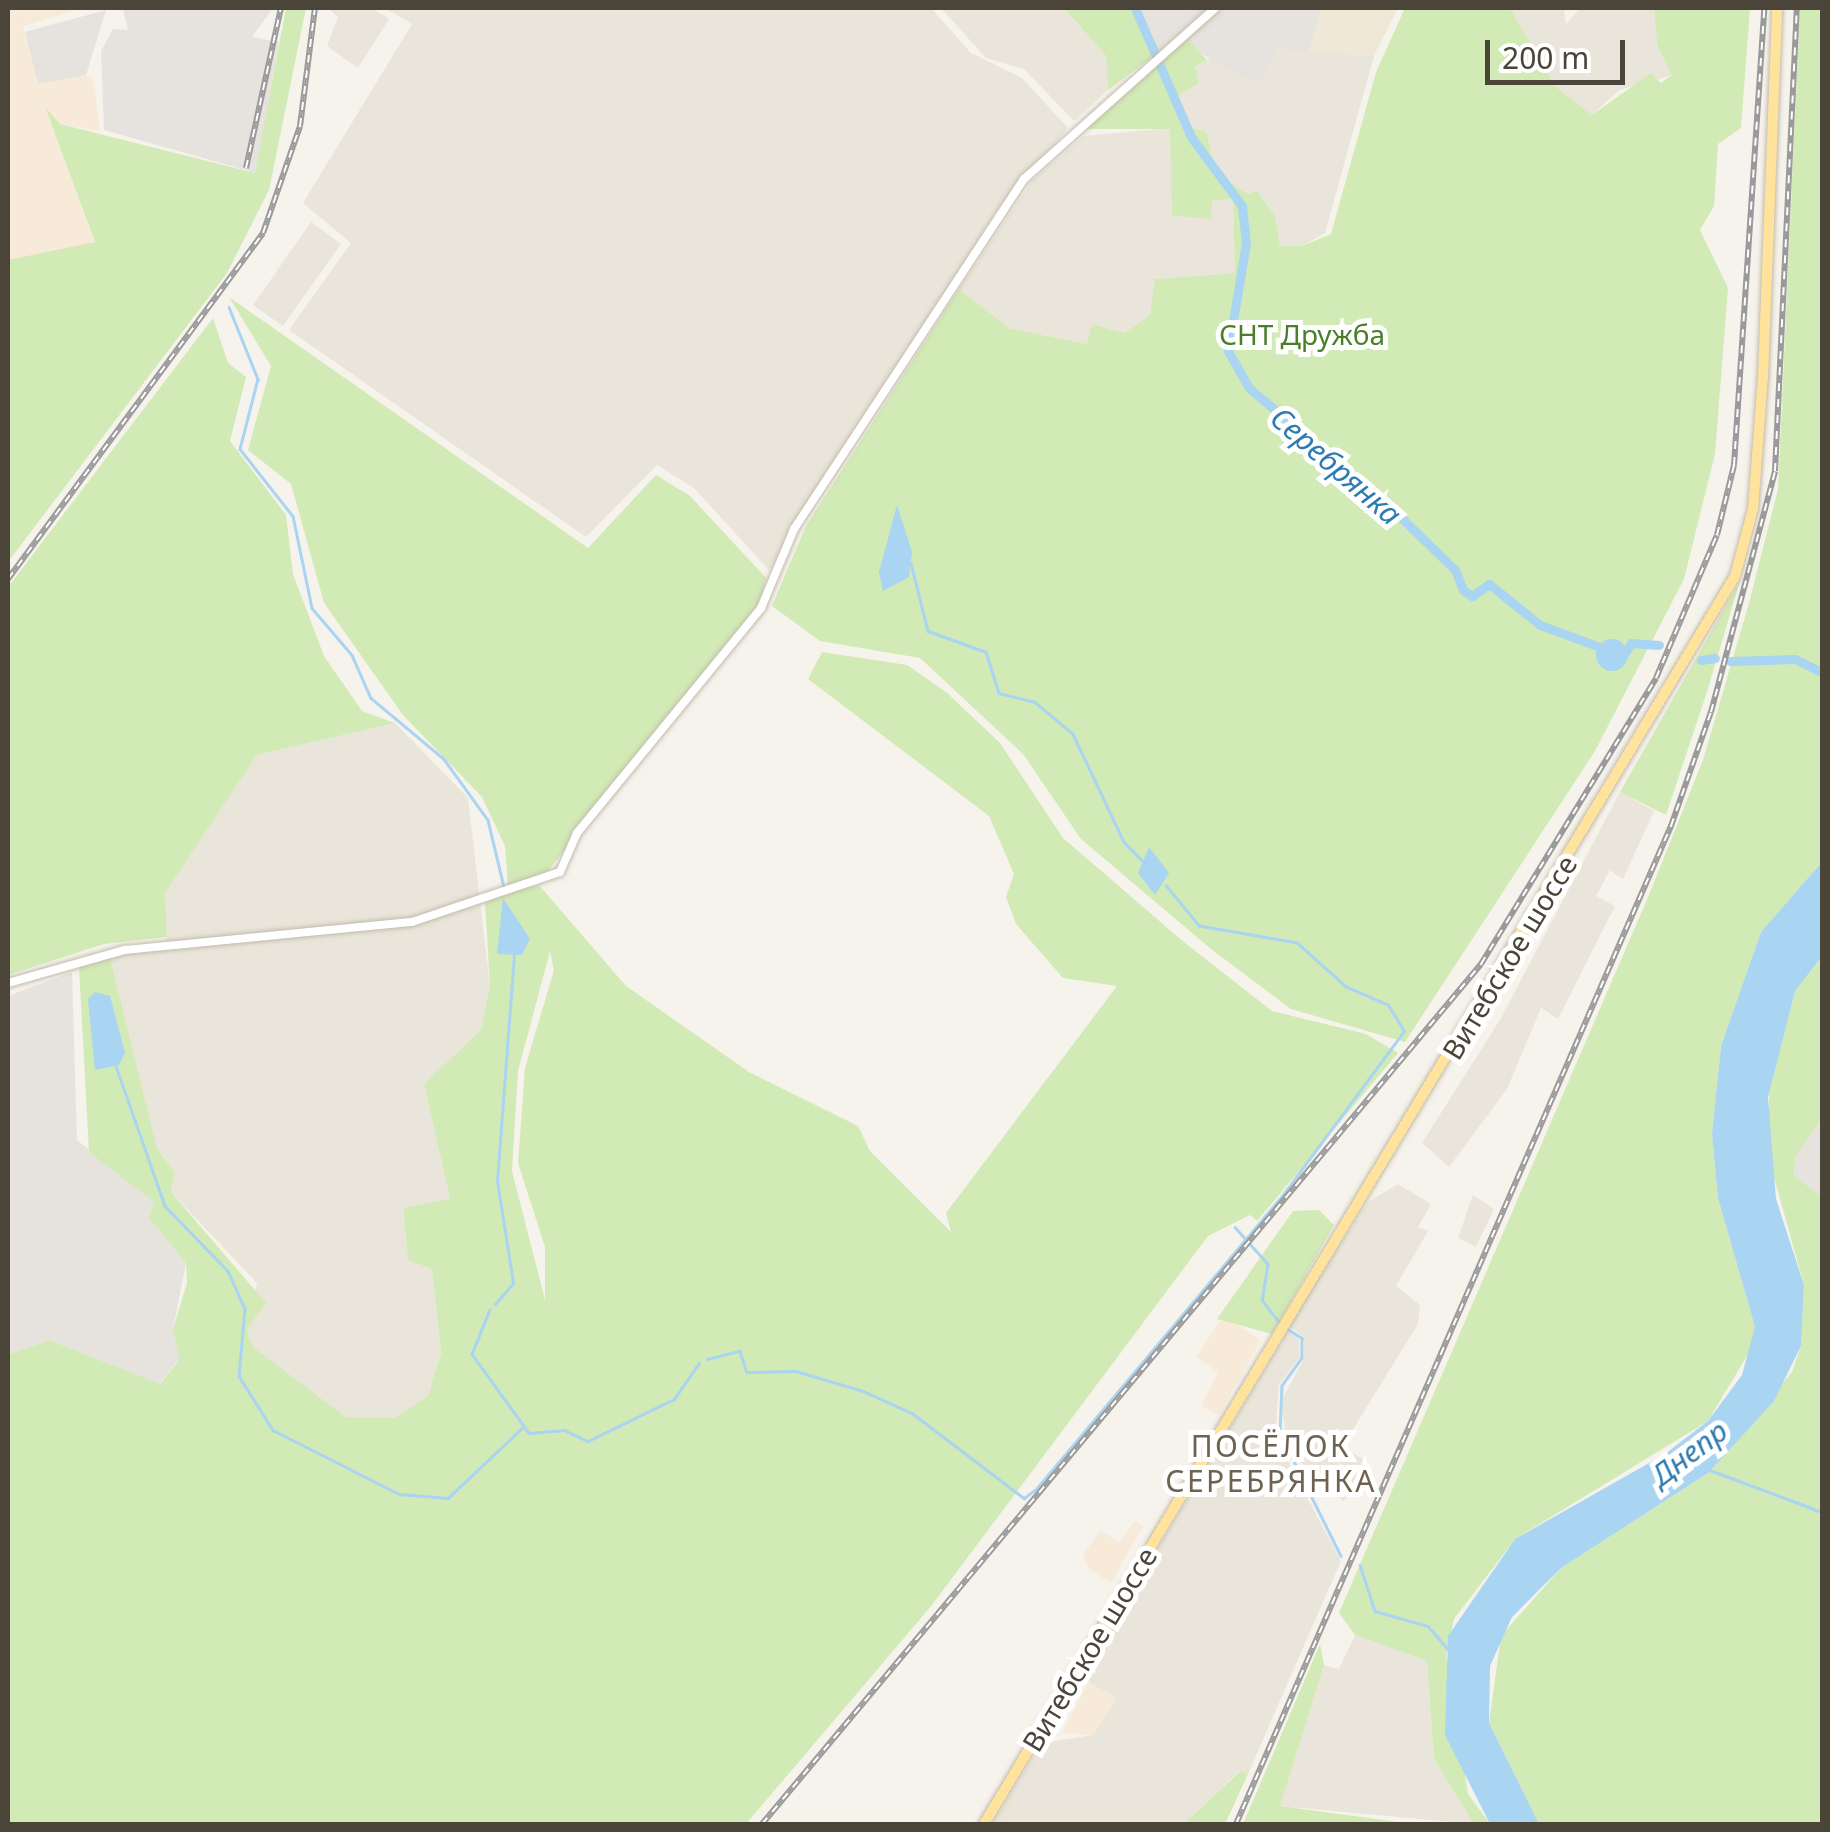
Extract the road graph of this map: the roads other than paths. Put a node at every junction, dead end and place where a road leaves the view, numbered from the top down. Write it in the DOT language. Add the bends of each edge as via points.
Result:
graph roads {
  1 [pos="1215,8"];
  2 [pos="1778,8"];
  3 [pos="8,982"];
  4 [pos="984,1824"];
  1 -- 3 [label="street" via="1024,179 794,529 762,608 578,832 560,872 430,917 194,940"];
  2 -- 4 [label="main road, Витебское шоссе" via="1753,510 1731,586"];
}
